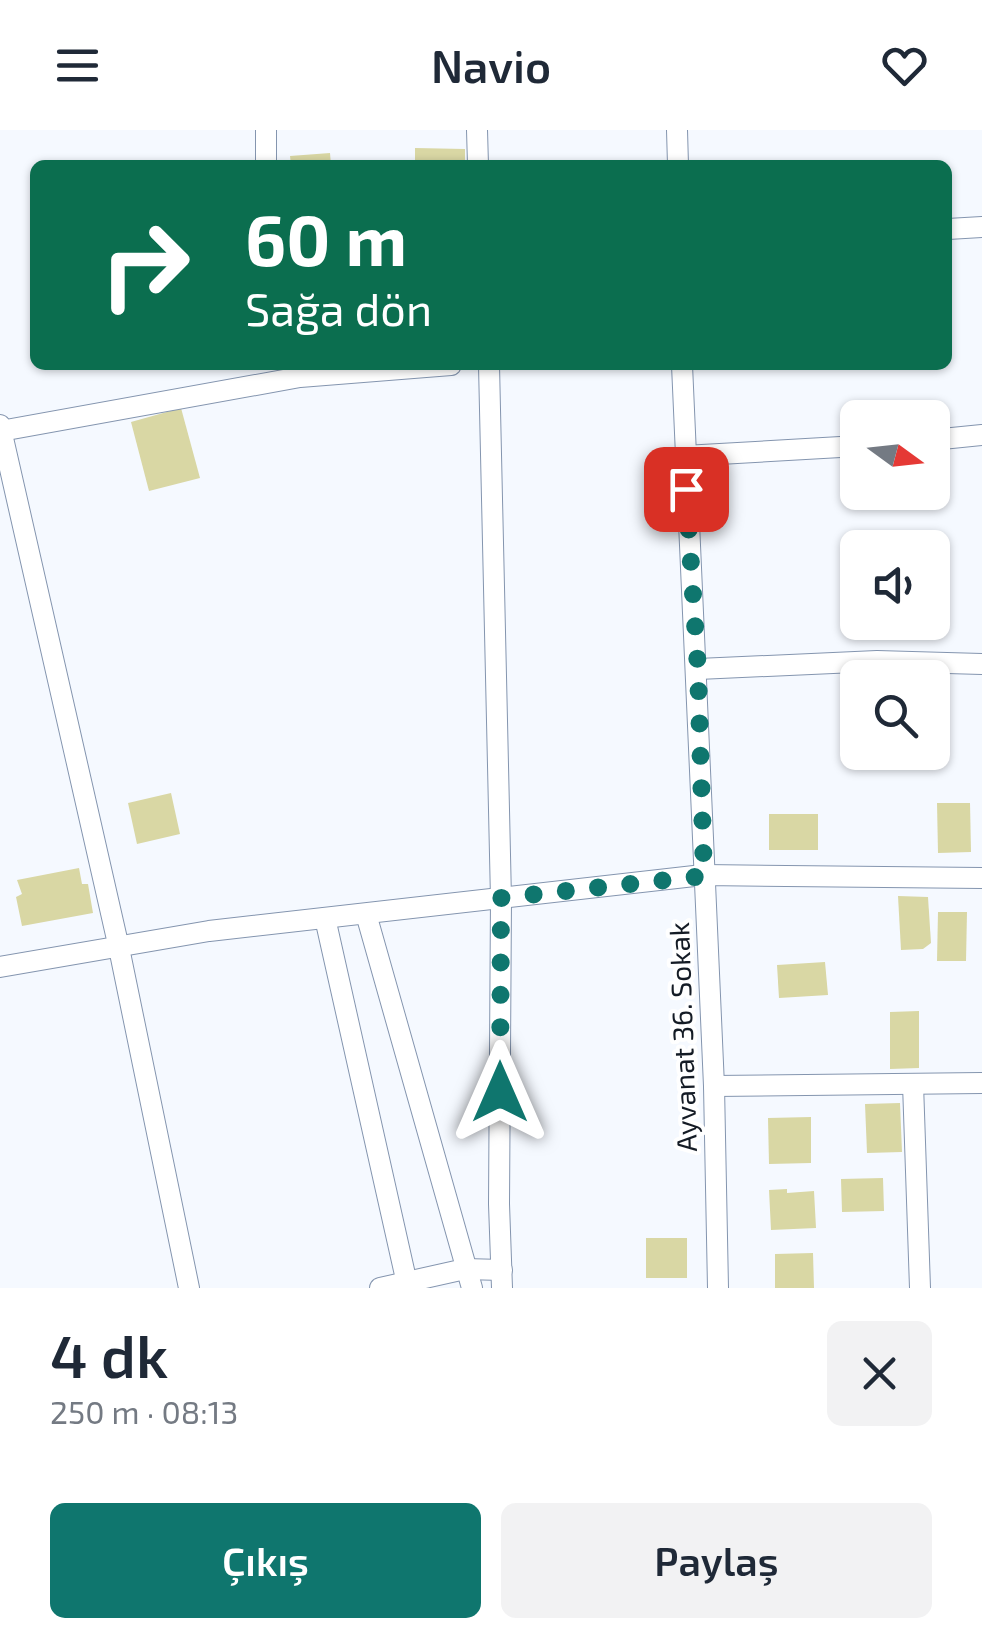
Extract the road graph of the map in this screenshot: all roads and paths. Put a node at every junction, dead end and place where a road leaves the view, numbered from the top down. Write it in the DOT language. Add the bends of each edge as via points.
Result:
graph roads {
  1 [pos="266,130"];
  2 [pos="477,130"];
  3 [pos="677,130"];
  4 [pos="266,160"];
  5 [pos="478,160"];
  6 [pos="678,160"];
  7 [pos="982,227"];
  8 [pos="952,229"];
  9 [pos="388,370"];
  10 [pos="488,370"];
  11 [pos="682,370"];
  12 [pos="269,374"];
  13 [pos="1,428"];
  14 [pos="982,435"];
  15 [pos="950,438"];
  16 [pos="840,447"];
  17 [pos="684,456"];
  18 [pos="982,664"];
  19 [pos="698,669"];
  20 [pos="704,876"];
  21 [pos="982,878"];
  22 [pos="501,898"];
  23 [pos="366,914"];
  24 [pos="325,918"];
  25 [pos="119,948"];
  26 [pos="0,968"];
  27 [pos="982,1082"];
  28 [pos="913,1084"];
  29 [pos="714,1086"];
  30 [pos="468,1279"];
  31 [pos="502,1279"];
  32 [pos="407,1285"];
  33 [pos="189,1288"];
  34 [pos="380,1288"];
  35 [pos="718,1288"];
  36 [pos="920,1288"];
  1 -- 4 [label="street"];
  2 -- 5 [label="street"];
  3 -- 6 [label="street"];
  7 -- 8 [label="street"];
  9 -- 12 [label="street"];
  10 -- 22 [label="street"];
  11 -- 17 [label="street, Ayvanat 36. Sokak"];
  12 -- 13 [label="street"];
  13 -- 25 [label="street"];
  14 -- 15 [label="street"];
  16 -- 17 [label="street"];
  17 -- 19 [label="street, Ayvanat 36. Sokak"];
  18 -- 19 [label="street"];
  19 -- 20 [label="street, Ayvanat 36. Sokak"];
  20 -- 21 [label="street"];
  20 -- 22 [label="street"];
  20 -- 29 [label="street, Ayvanat 36. Sokak"];
  22 -- 23 [label="street"];
  22 -- 31 [label="street"];
  23 -- 24 [label="street"];
  23 -- 30 [label="street"];
  24 -- 25 [label="street"];
  24 -- 32 [label="street"];
  25 -- 26 [label="street"];
  25 -- 33 [label="street"];
  27 -- 28 [label="street"];
  28 -- 29 [label="street"];
  28 -- 36 [label="street"];
  29 -- 35 [label="street, Ayvanat 36. Sokak"];
  30 -- 31 [label="street"];
  30 -- 32 [label="street"];
  32 -- 34 [label="street"];
}
